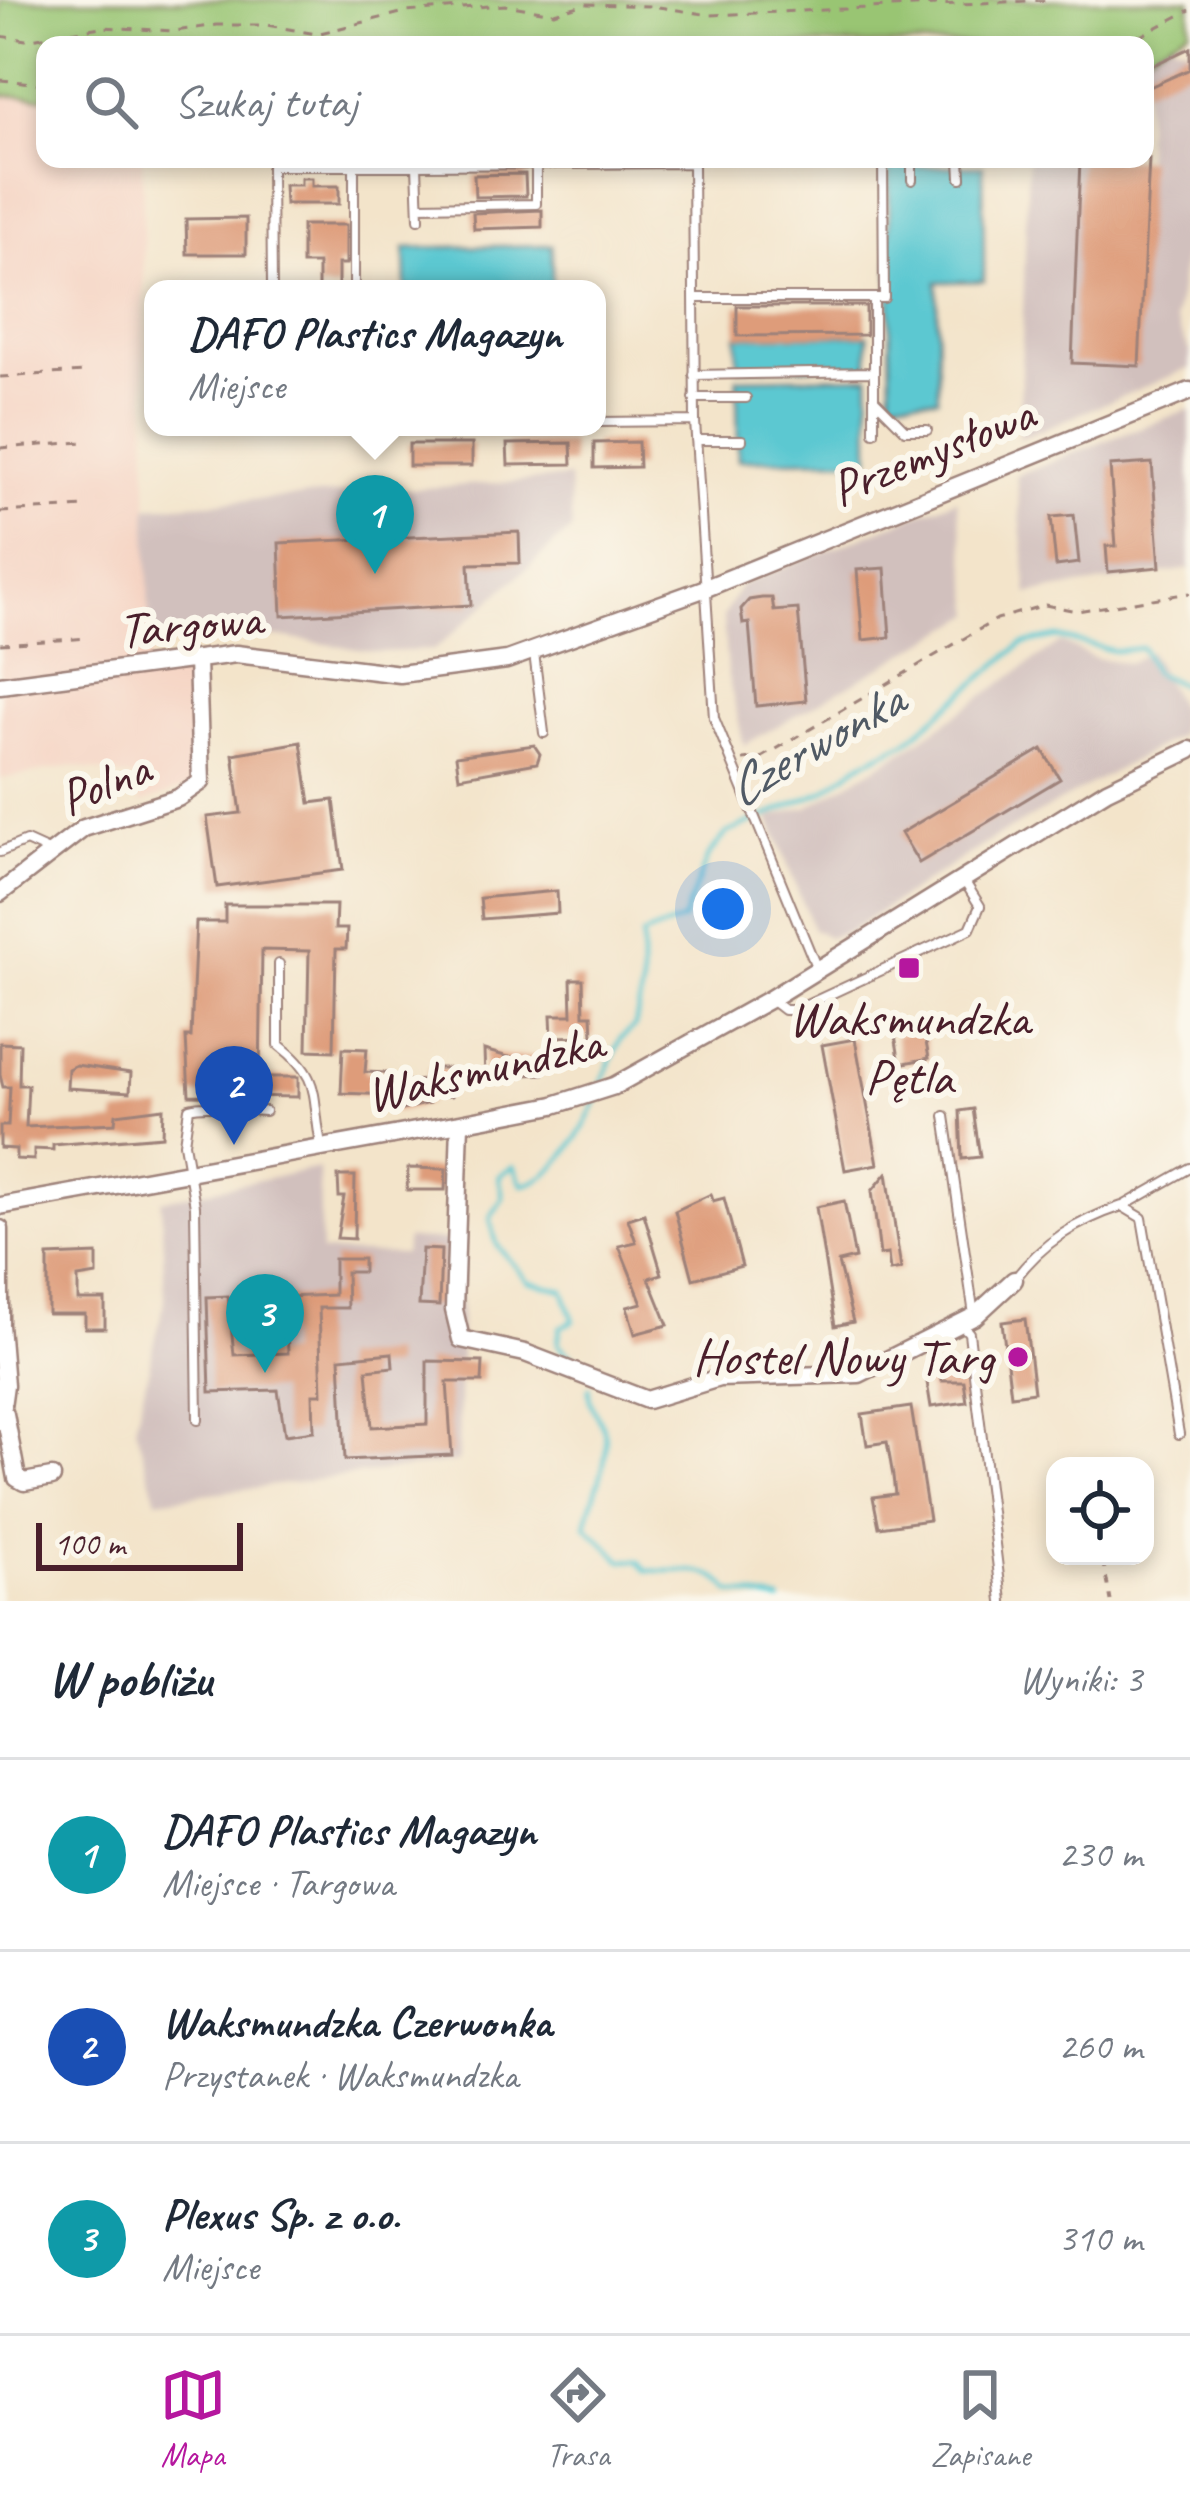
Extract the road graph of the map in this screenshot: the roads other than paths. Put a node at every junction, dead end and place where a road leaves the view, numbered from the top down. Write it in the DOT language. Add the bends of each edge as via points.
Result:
graph roads {
  1 [pos="271,168"];
  2 [pos="355,168"];
  3 [pos="417,168"];
  4 [pos="536,168"];
  5 [pos="693,168"];
  6 [pos="883,168"];
  7 [pos="912,168"];
  8 [pos="960,168"];
  9 [pos="961,178"];
  10 [pos="912,179"];
  11 [pos="419,206"];
  12 [pos="419,219"];
  13 [pos="272,280"];
  14 [pos="354,280"];
  15 [pos="694,298"];
  16 [pos="874,298"];
  17 [pos="874,372"];
  18 [pos="694,375"];
  19 [pos="1190,391"];
  20 [pos="694,398"];
  21 [pos="746,398"];
  22 [pos="874,399"];
  23 [pos="694,421"];
  24 [pos="606,422"];
  25 [pos="927,430"];
  26 [pos="874,432"];
  27 [pos="696,440"];
  28 [pos="742,440"];
  29 [pos="706,588"];
  30 [pos="534,652"];
  31 [pos="197,660"];
  32 [pos="0,685"];
  33 [pos="544,734"];
  34 [pos="1190,750"];
  35 [pos="50,851"];
  36 [pos="0,852"];
  37 [pos="964,879"];
  38 [pos="0,892"];
  39 [pos="279,964"];
  40 [pos="817,969"];
  41 [pos="770,1000"];
  42 [pos="265,1111"];
  43 [pos="945,1116"];
  44 [pos="460,1124"];
  45 [pos="321,1147"];
  46 [pos="1190,1168"];
  47 [pos="189,1170"];
  48 [pos="0,1206"];
  49 [pos="1122,1206"];
  50 [pos="0,1229"];
  51 [pos="1014,1280"];
  52 [pos="968,1320"];
  53 [pos="0,1324"];
  54 [pos="2,1418"];
  55 [pos="198,1420"];
  56 [pos="1179,1434"];
  57 [pos="52,1477"];
  58 [pos="1002,1601"];
  1 -- 13 [label="lane"];
  2 -- 14 [label="lane"];
  3 -- 11 [label="lane"];
  4 -- 11 [label="lane" via="536,204"];
  5 -- 15 [label="lane"];
  6 -- 16 [label="lane" via="884,298"];
  7 -- 10 [label="lane"];
  8 -- 9 [label="lane"];
  11 -- 12 [label="lane"];
  15 -- 16 [label="lane"];
  15 -- 18 [label="lane"];
  16 -- 17 [label="lane"];
  17 -- 18 [label="lane"];
  17 -- 22 [label="lane"];
  18 -- 20 [label="lane"];
  19 -- 29 [label="street, Przemysłowa"];
  20 -- 21 [label="lane"];
  20 -- 23 [label="lane"];
  22 -- 25 [label="lane" via="904,430"];
  22 -- 26 [label="lane"];
  23 -- 24 [label="lane"];
  23 -- 27 [label="lane"];
  27 -- 28 [label="lane"];
  27 -- 29 [label="lane"];
  29 -- 30 [label="street"];
  29 -- 40 [label="lane" via="714,718"];
  30 -- 31 [label="street, Targowa" via="457,670 376,673 301,658"];
  30 -- 33 [label="lane"];
  31 -- 32 [label="street, Targowa"];
  31 -- 35 [label="street, Polna" via="201,782 178,798 84,828"];
  34 -- 37 [label="street, Waksmundzka" via="1107,790"];
  35 -- 36 [label="lane" via="26,841"];
  35 -- 38 [label="street, Polna"];
  37 -- 40 [label="street, Waksmundzka"];
  37 -- 41 [label="lane" via="980,906 970,929 796,1010"];
  39 -- 45 [label="lane" via="279,1045 314,1081"];
  40 -- 41 [label="street, Waksmundzka"];
  41 -- 44 [label="street, Waksmundzka" via="614,1085"];
  42 -- 47 [label="lane" via="189,1108"];
  43 -- 52 [label="lane"];
  44 -- 45 [label="street, Waksmundzka"];
  44 -- 52 [label="street" via="454,1310 460,1339 472,1344 525,1353 646,1400 719,1378 859,1375"];
  45 -- 47 [label="street, Waksmundzka"];
  46 -- 49 [label="lane"];
  47 -- 48 [label="street, Waksmundzka"];
  47 -- 55 [label="lane"];
  49 -- 51 [label="lane" via="1081,1220"];
  49 -- 56 [label="lane" via="1142,1218"];
  50 -- 53 [label="street"];
  51 -- 52 [label="street"];
  52 -- 58 [label="lane"];
  53 -- 54 [label="street"];
  54 -- 57 [label="street" via="17,1478"];
}
